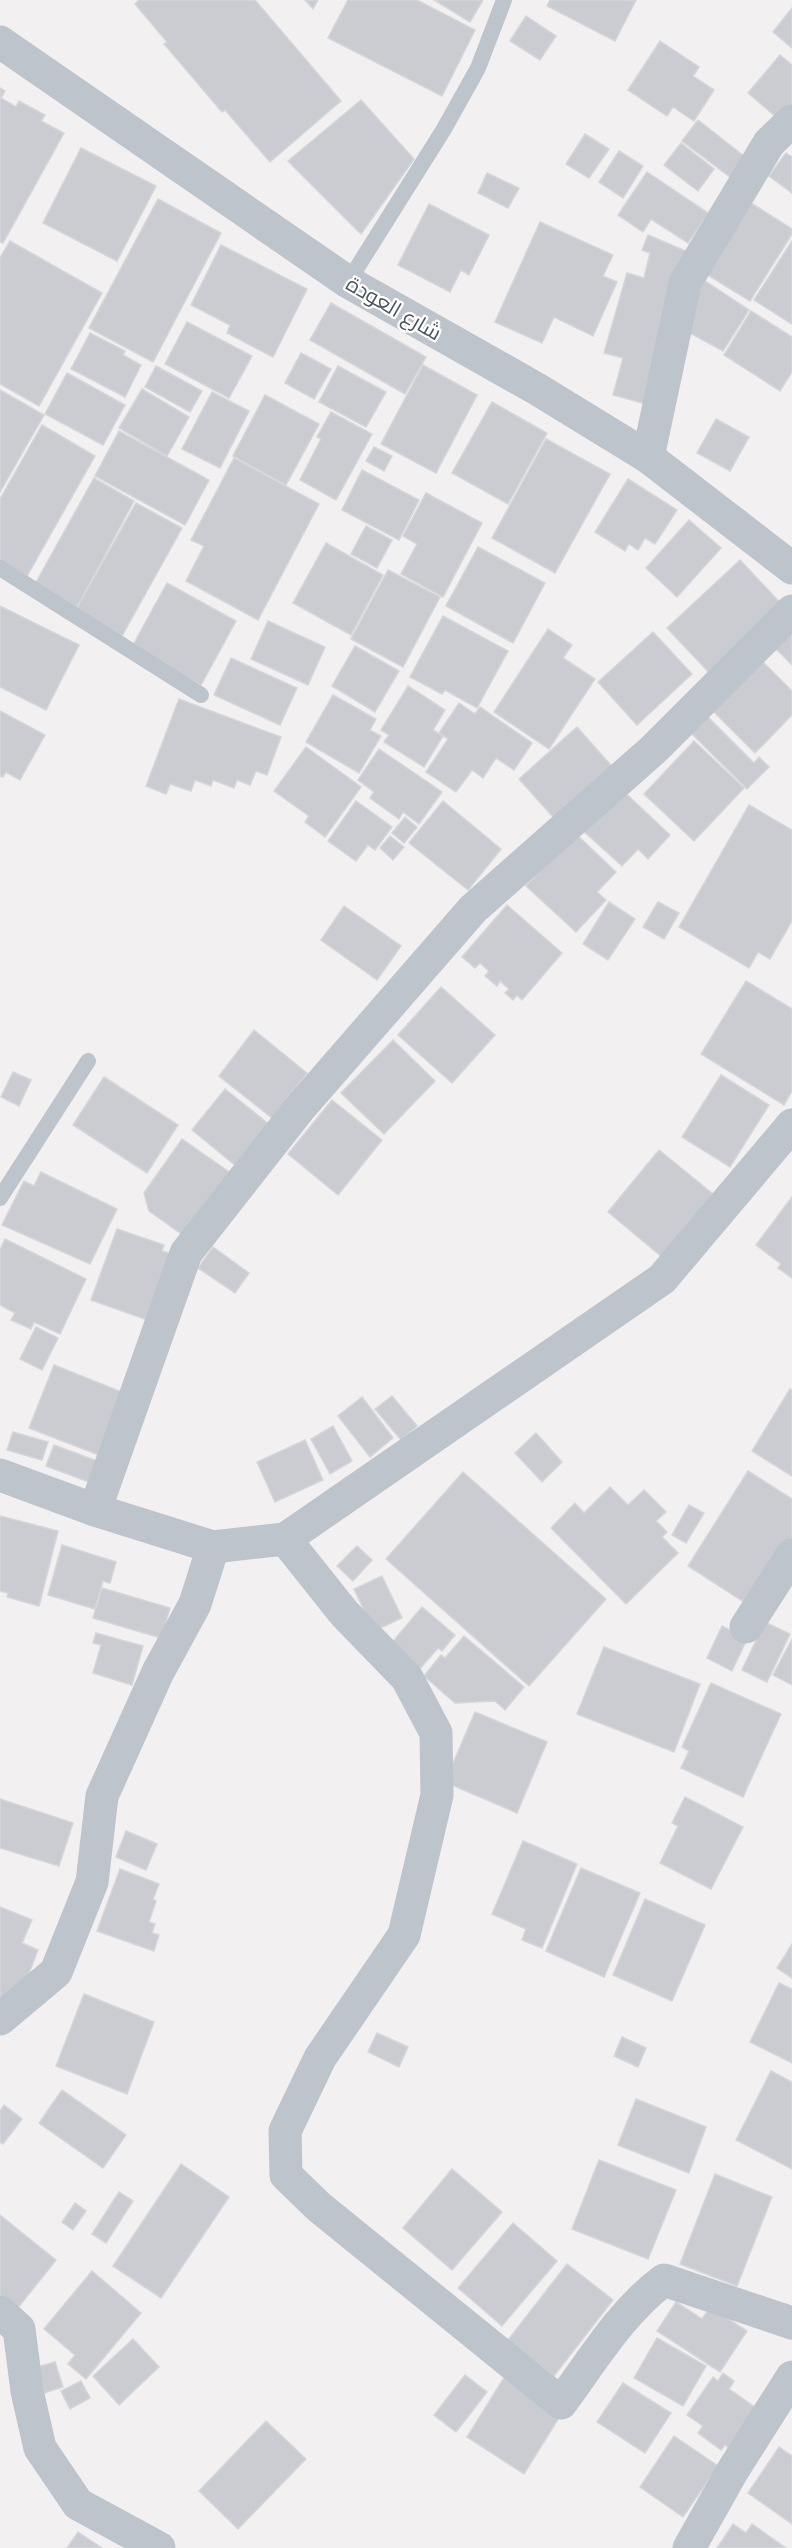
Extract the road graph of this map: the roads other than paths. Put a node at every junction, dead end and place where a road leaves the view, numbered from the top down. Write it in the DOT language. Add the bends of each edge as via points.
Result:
graph roads {
  1 [pos="504,0"];
  2 [pos="0,42"];
  3 [pos="792,121"];
  4 [pos="348,282"];
  5 [pos="648,457"];
  6 [pos="0,568"];
  7 [pos="792,568"];
  8 [pos="792,611"];
  9 [pos="201,695"];
  10 [pos="88,1061"];
  11 [pos="792,1125"];
  12 [pos="0,1198"];
  13 [pos="0,1475"];
  14 [pos="95,1510"];
  15 [pos="285,1539"];
  16 [pos="213,1547"];
  17 [pos="792,1555"];
  18 [pos="746,1627"];
  19 [pos="0,2019"];
  20 [pos="0,2312"];
  21 [pos="792,2323"];
  22 [pos="792,2377"];
  23 [pos="159,2548"];
  24 [pos="689,2548"];
  1 -- 4 [label="lane" via="478,68"];
  2 -- 4 [label="street, شارع العودة"];
  3 -- 5 [label="street" via="769,143 685,283"];
  4 -- 5 [label="street, شارع العودة"];
  5 -- 7 [label="street, شارع العودة"];
  6 -- 9 [label="lane"];
  8 -- 14 [label="street" via="654,749 473,909 299,1109 186,1253"];
  10 -- 12 [label="lane"];
  11 -- 15 [label="street" via="663,1279"];
  13 -- 14 [label="street"];
  14 -- 16 [label="street"];
  15 -- 16 [label="street"];
  15 -- 21 [label="street" via="344,1613 407,1678 436,1733 437,1795 404,1935 320,2058 285,2132 286,2175 319,2207 561,2403 618,2326 644,2295 664,2280"];
  16 -- 19 [label="street" via="195,1604 158,1672 102,1796 92,1882 56,1972"];
  17 -- 18 [label="street"];
  20 -- 23 [label="street" via="19,2329 27,2391 40,2448 46,2457 78,2504"];
  22 -- 24 [label="street"];
}
